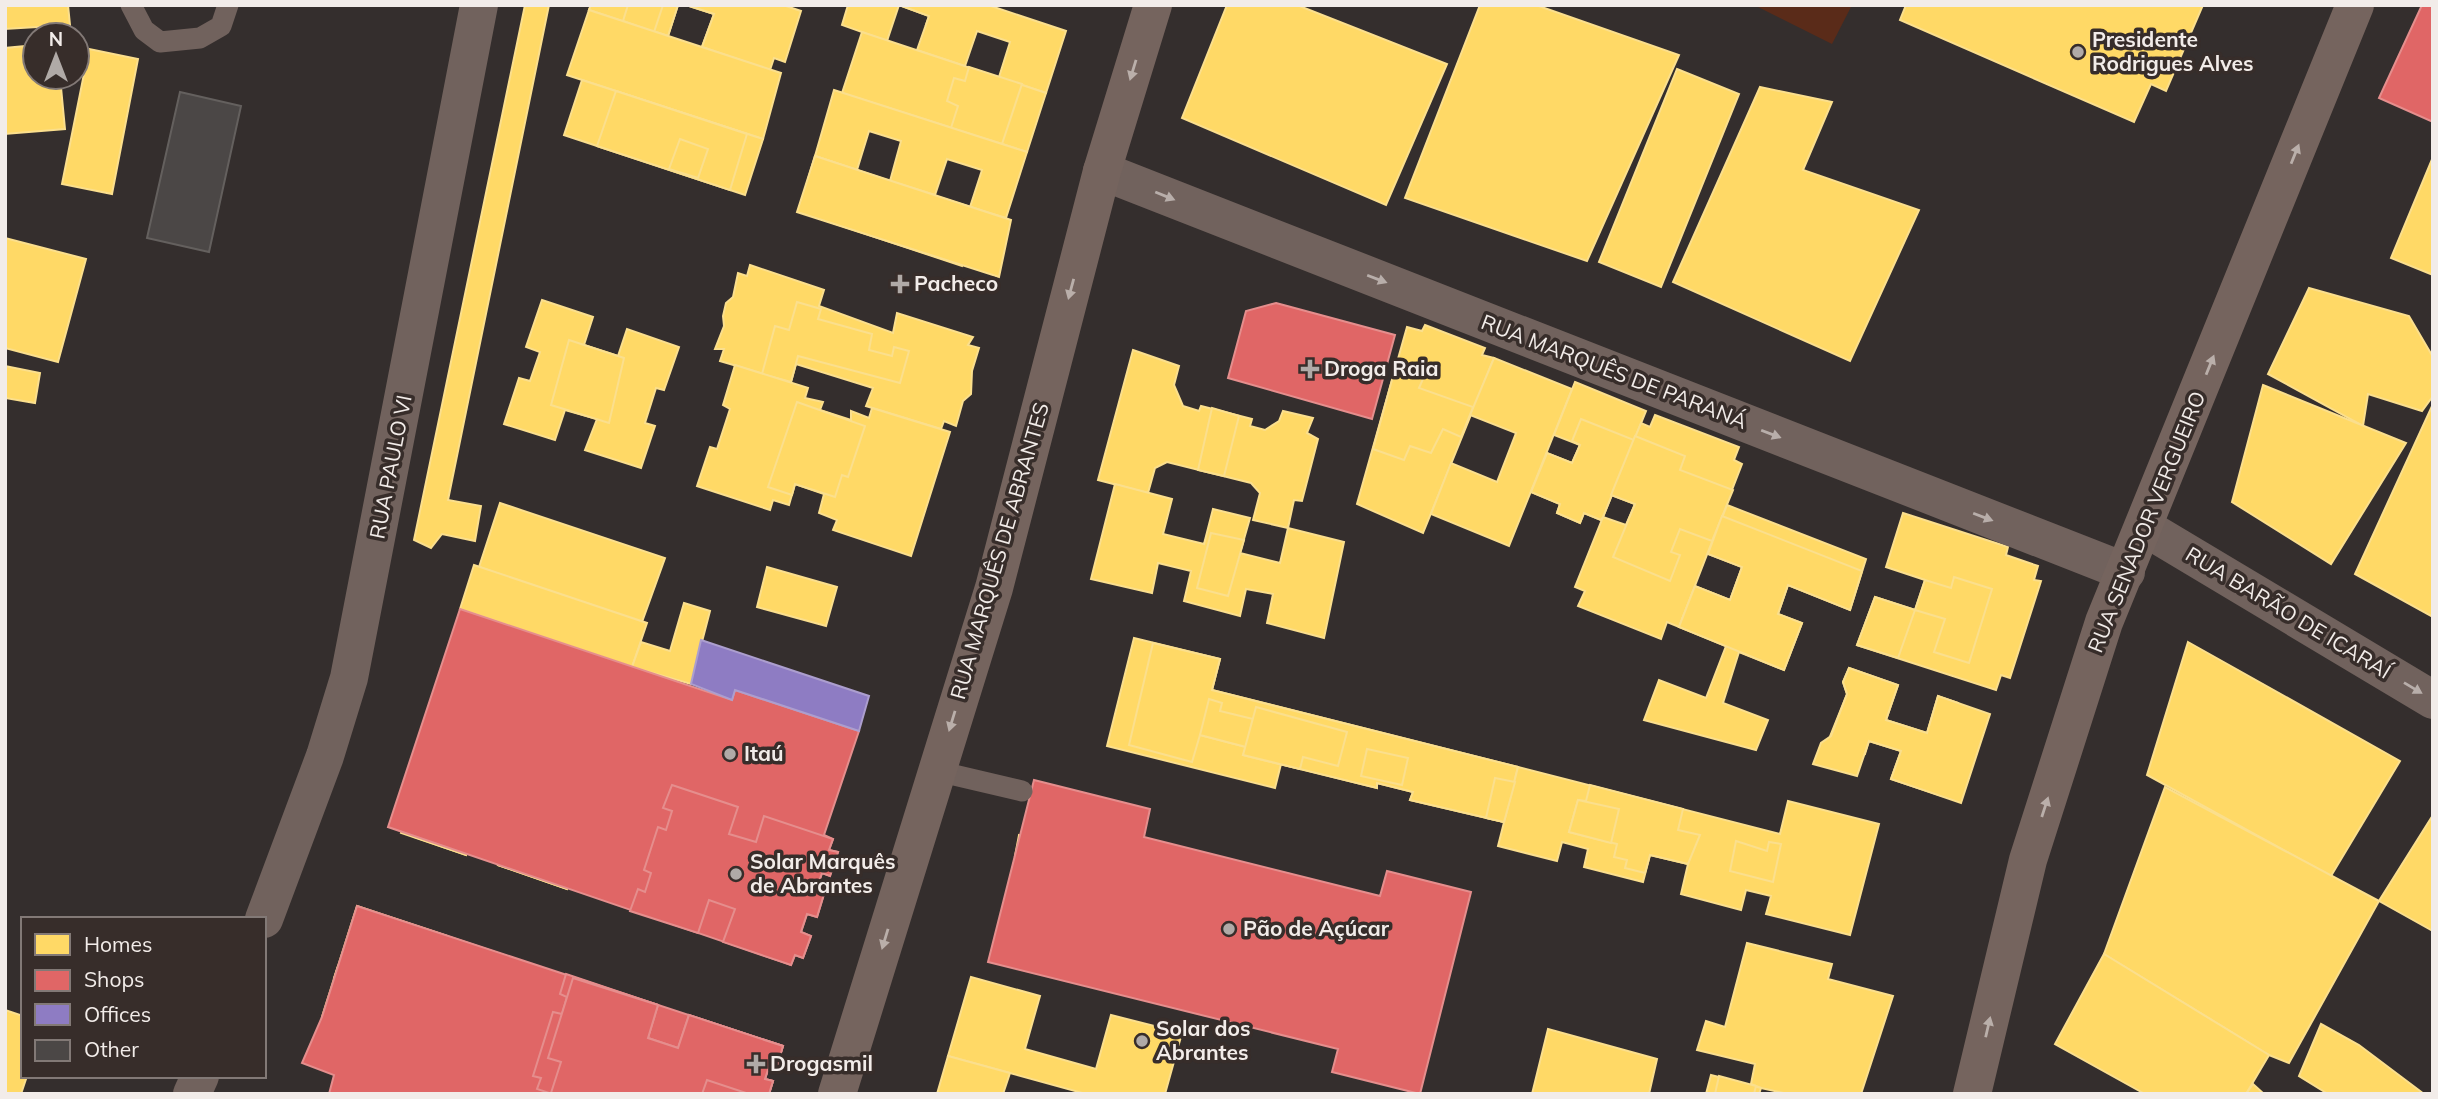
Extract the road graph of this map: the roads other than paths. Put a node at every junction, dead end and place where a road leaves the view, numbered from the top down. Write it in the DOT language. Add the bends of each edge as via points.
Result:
graph roads {
  1 [pos="131,5"];
  2 [pos="228,5"];
  3 [pos="479,5"];
  4 [pos="1153,5"];
  5 [pos="2355,5"];
  6 [pos="1102,171"];
  7 [pos="2144,527"];
  8 [pos="2126,572"];
  9 [pos="2433,700"];
  10 [pos="937,771"];
  11 [pos="1021,791"];
  12 [pos="265,917"];
  13 [pos="199,1078"];
  14 [pos="1973,1093"];
  15 [pos="192,1094"];
  16 [pos="837,1094"];
  1 -- 2 [label="lane" via="144,30 160,42 200,38 221,26"];
  3 -- 12 [label="street, RUA PAULO VI" via="349,678"];
  4 -- 6 [label="street, RUA MARQUÊS DE ABRANTES, one-way"];
  7 -- 5 [label="street, RUA SENADOR VERGUEIRO, one-way"];
  6 -- 8 [label="street, RUA MARQUÊS DE PARANÁ, one-way"];
  6 -- 10 [label="street, RUA MARQUÊS DE ABRANTES, one-way" via="994,588"];
  7 -- 8 [label="street, RUA SENADOR VERGUEIRO"];
  7 -- 9 [label="street, RUA BARÃO DE ICARAÍ, one-way"];
  14 -- 8 [label="street, RUA SENADOR VERGUEIRO, one-way" via="2028,860 2104,622"];
  10 -- 11 [label="lane"];
  10 -- 16 [label="street, RUA MARQUÊS DE ABRANTES, one-way"];
  13 -- 15 [label="street"];
}
